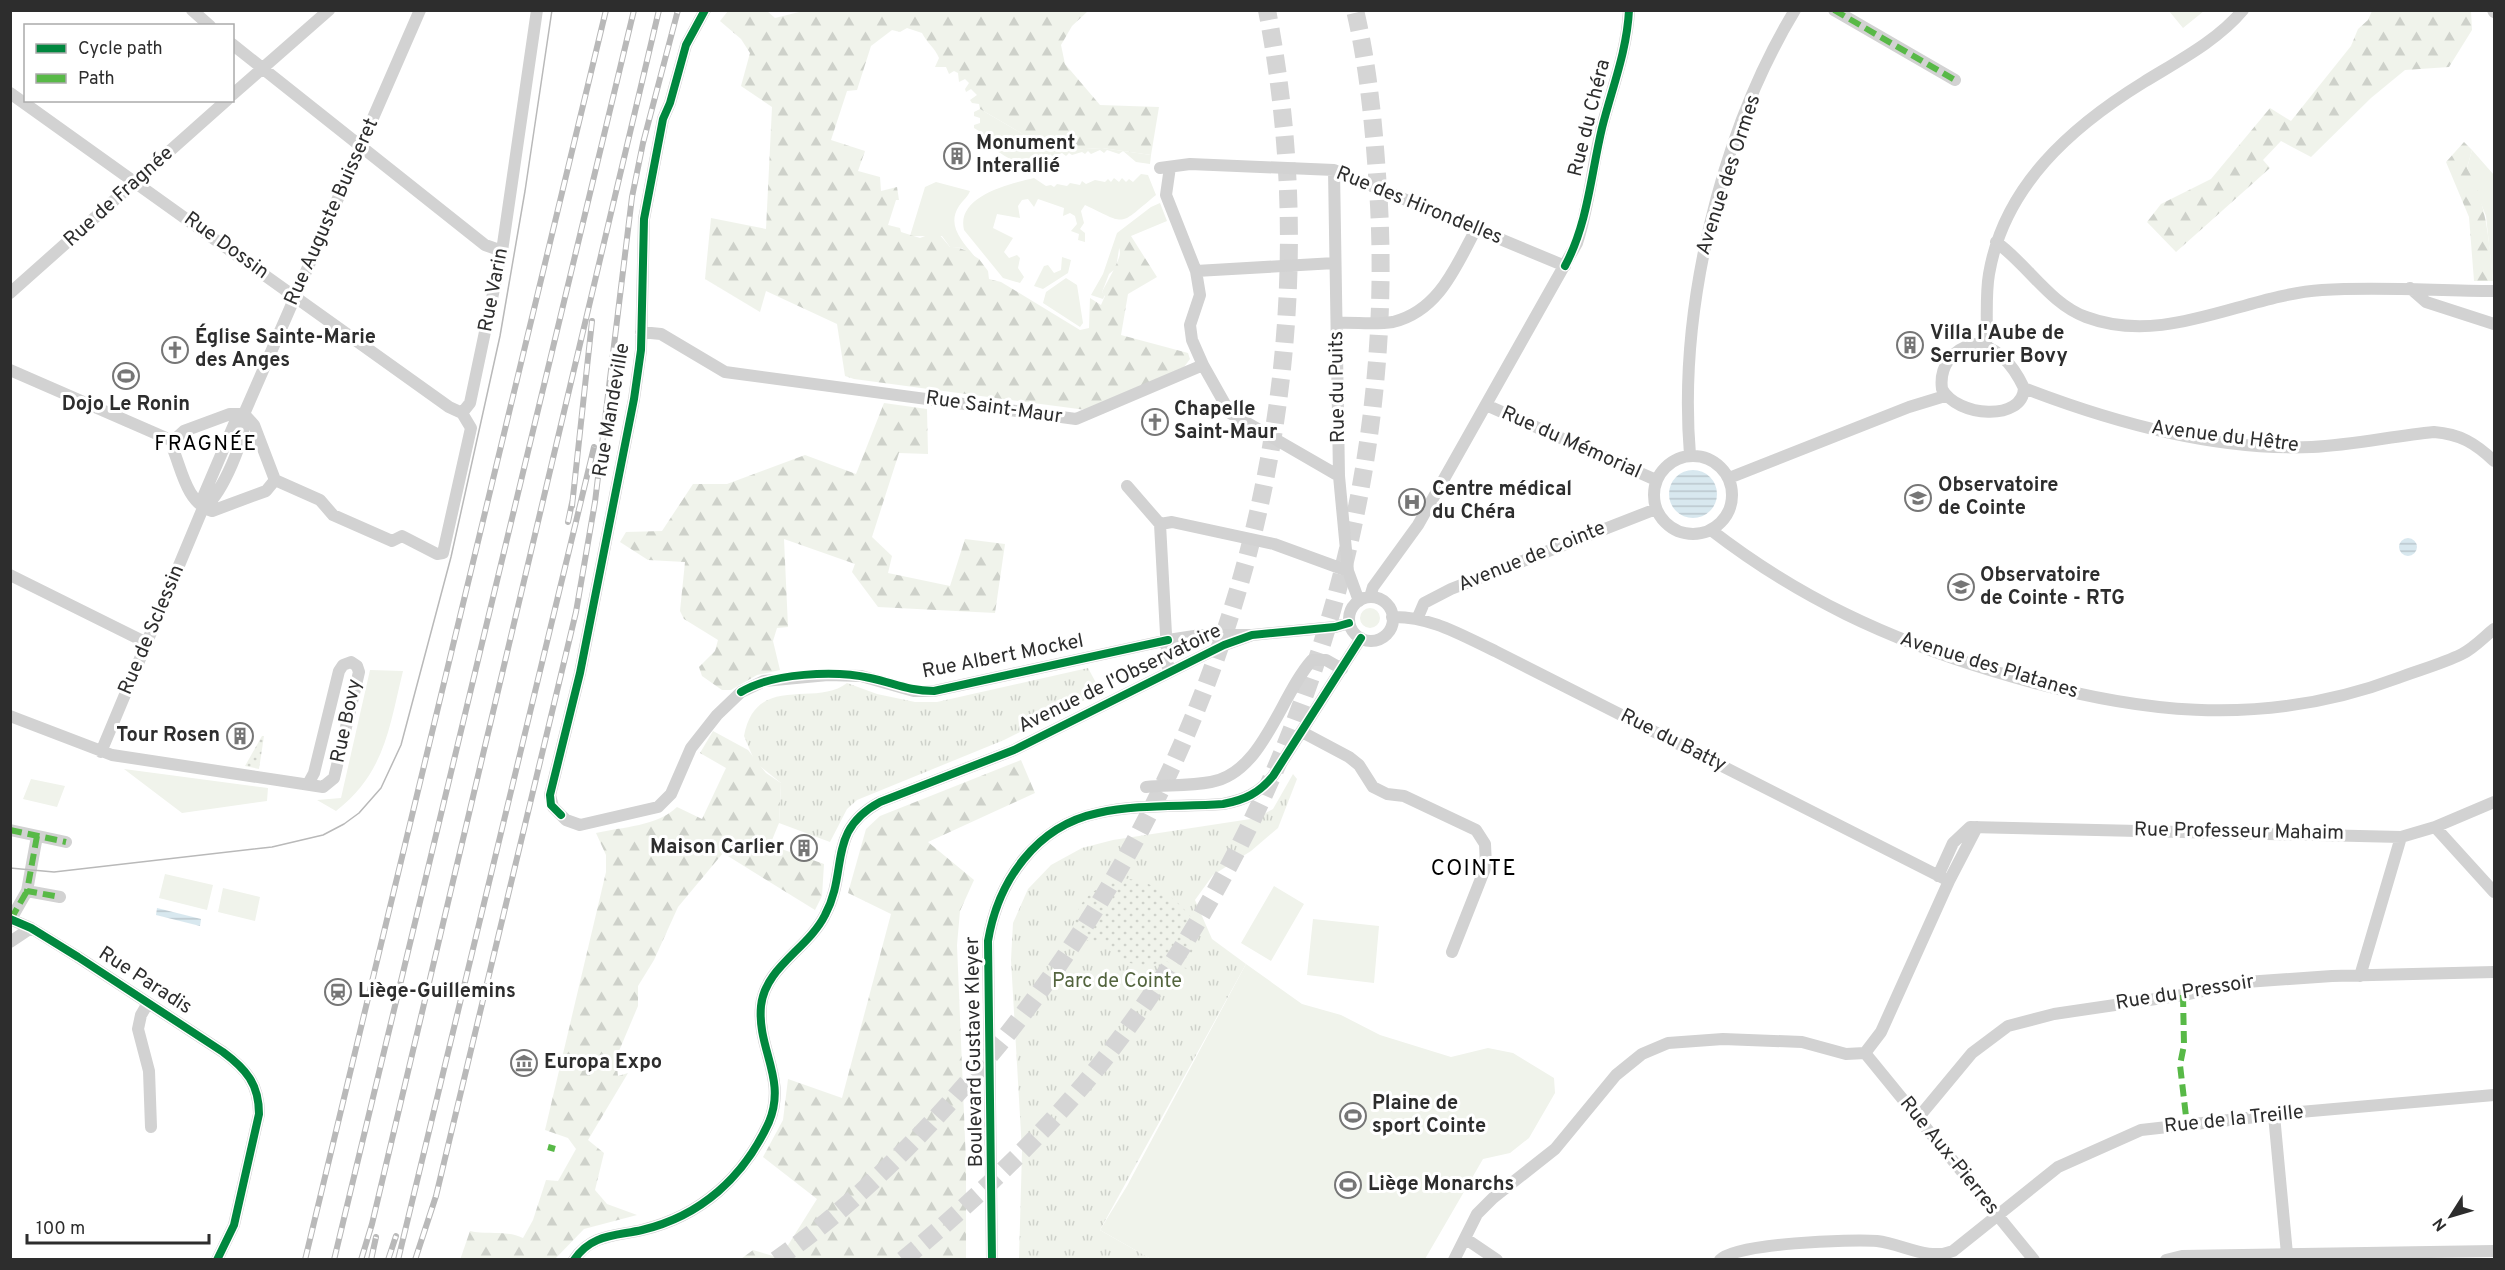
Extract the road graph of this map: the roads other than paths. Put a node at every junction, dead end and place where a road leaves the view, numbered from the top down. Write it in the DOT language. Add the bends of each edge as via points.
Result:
graph roads {
  1 [pos="192,10"];
  2 [pos="329,10"];
  3 [pos="420,10"];
  4 [pos="537,10"];
  5 [pos="705,10"];
  6 [pos="1629,10"];
  7 [pos="1795,10"];
  8 [pos="1834,10"];
  9 [pos="2243,10"];
  10 [pos="208,24"];
  11 [pos="234,46"];
  12 [pos="262,69"];
  13 [pos="1955,80"];
  14 [pos="10,93"];
  15 [pos="234,93"];
  16 [pos="225,102"];
  17 [pos="360,147"];
  18 [pos="1334,170"];
  19 [pos="136,182"];
  20 [pos="1476,229"];
  21 [pos="1996,242"];
  22 [pos="502,251"];
  23 [pos="1335,263"];
  24 [pos="1565,266"];
  25 [pos="1196,271"];
  26 [pos="2410,288"];
  27 [pos="2494,291"];
  28 [pos="10,292"];
  29 [pos="295,296"];
  30 [pos="1337,323"];
  31 [pos="2494,324"];
  32 [pos="641,332"];
  33 [pos="1986,346"];
  34 [pos="1203,365"];
  35 [pos="10,370"];
  36 [pos="2025,387"];
  37 [pos="1945,396"];
  38 [pos="1486,405"];
  39 [pos="462,412"];
  40 [pos="244,414"];
  41 [pos="173,441"];
  42 [pos="1690,455"];
  43 [pos="2494,461"];
  44 [pos="1339,476"];
  45 [pos="1729,478"];
  46 [pos="275,480"];
  47 [pos="1656,480"];
  48 [pos="1127,486"];
  49 [pos="203,508"];
  50 [pos="1656,508"];
  51 [pos="1160,524"];
  52 [pos="1711,530"];
  53 [pos="1348,571"];
  54 [pos="10,575"];
  55 [pos="1364,599"];
  56 [pos="1392,617"];
  57 [pos="1418,617"];
  58 [pos="1349,623"];
  59 [pos="2494,630"];
  60 [pos="1252,635"];
  61 [pos="1361,638"];
  62 [pos="1168,640"];
  63 [pos="147,643"];
  64 [pos="1342,669"];
  65 [pos="1168,671"];
  66 [pos="10,716"];
  67 [pos="1302,732"];
  68 [pos="101,752"];
  69 [pos="1212,782"];
  70 [pos="308,784"];
  71 [pos="1146,787"];
  72 [pos="2494,802"];
  73 [pos="1215,804"];
  74 [pos="561,815"];
  75 [pos="2435,827"];
  76 [pos="10,830"];
  77 [pos="37,836"];
  78 [pos="2401,837"];
  79 [pos="66,842"];
  80 [pos="1943,878"];
  81 [pos="27,891"];
  82 [pos="2494,892"];
  83 [pos="60,897"];
  84 [pos="11,919"];
  85 [pos="31,928"];
  86 [pos="10,942"];
  87 [pos="1452,952"];
  88 [pos="2494,972"];
  89 [pos="2360,975"];
  90 [pos="148,1003"];
  91 [pos="1865,1053"];
  92 [pos="2494,1095"];
  93 [pos="2274,1115"];
  94 [pos="1918,1118"];
  95 [pos="151,1126"];
  96 [pos="1996,1215"];
  97 [pos="1466,1239"];
  98 [pos="2494,1251"];
  99 [pos="2287,1254"];
  100 [pos="2242,1257"];
  101 [pos="2260,1257"];
  102 [pos="217,1260"];
  103 [pos="574,1260"];
  104 [pos="992,1260"];
  105 [pos="1454,1260"];
  106 [pos="1497,1260"];
  107 [pos="1720,1260"];
  108 [pos="2034,1260"];
  109 [pos="2166,1260"];
  1 -- 10 [label="street"];
  2 -- 12 [label="street"];
  3 -- 17 [label="street, Rue Auguste Buisseret"];
  4 -- 22 [label="street, Rue Varin"];
  5 -- 32 [label="street, Rue Mandeville" via="686,45 663,119 644,219"];
  6 -- 24 [label="street, Rue du Chéra" via="1622,62 1593,164 1584,220"];
  7 -- 42 [label="street, Avenue des Ormes" via="1740,128 1702,260 1689,378"];
  8 -- 13 [label="street"];
  9 -- 21 [label="street" via="2219,33 2114,101 2064,141 2012,205"];
  11 -- 12 [label="street"];
  12 -- 15 [label="street"];
  12 -- 17 [label="street"];
  14 -- 19 [label="street, Rue Dossin"];
  16 -- 19 [label="street, Rue de Fragnée"];
  17 -- 22 [label="street" via="485,245"];
  17 -- 29 [label="street, Rue Auguste Buisseret"];
  18 -- 20 [label="street, Rue des Hirondelles"];
  18 -- 23 [label="street, Rue du Puits"];
  18 -- 25 [label="street, Rue des Hirondelles" via="1190,164 1165,168 1166,195"];
  19 -- 28 [label="street, Rue de Fragnée"];
  19 -- 29 [label="street, Rue Dossin"];
  20 -- 24 [label="street, Rue des Hirondelles"];
  20 -- 30 [label="street" via="1432,302 1391,322"];
  21 -- 26 [label="street" via="2072,309 2093,319 2129,325 2202,318 2313,291"];
  21 -- 33 [label="street" via="1988,277"];
  22 -- 39 [label="street, Rue Varin" via="470,404"];
  23 -- 25 [label="street"];
  23 -- 30 [label="street, Rue du Puits"];
  24 -- 38 [label="street, Rue du Chéra"];
  25 -- 34 [label="street" via="1200,295 1190,325"];
  26 -- 27 [label="street"];
  26 -- 31 [label="street" via="2426,302"];
  29 -- 39 [label="street, Rue Dossin" via="449,407"];
  29 -- 40 [label="street, Rue Auguste Buisseret"];
  30 -- 44 [label="street, Rue du Puits"];
  32 -- 34 [label="street, Rue Saint-Maur" via="661,334 725,372 1076,419"];
  32 -- 74 [label="street, Rue Mandeville" via="634,399 580,673 550,795 551,805"];
  33 -- 36 [label="street" via="2007,361"];
  33 -- 37 [label="street" via="1966,346 1949,358 1941,380"];
  34 -- 44 [label="street" via="1230,413"];
  35 -- 41 [label="street"];
  36 -- 37 [label="street" via="2021,398 1993,413 1972,410"];
  36 -- 43 [label="street, Avenue du Hêtre" via="2125,424 2172,433 2263,446 2308,447 2450,433 2464,437"];
  37 -- 45 [label="street"];
  38 -- 47 [label="street, Rue du Mémorial"];
  38 -- 55 [label="street, Rue du Chéra" via="1418,525"];
  39 -- 46 [label="street" via="471,428 446,550 437,554 402,536 392,541 361,528 333,515 320,500"];
  40 -- 41 [label="street" via="214,418 184,431"];
  40 -- 46 [label="street" via="254,425"];
  40 -- 49 [label="street, Rue Auguste Buisseret" via="235,422 203,497"];
  41 -- 49 [label="street" via="193,499"];
  42 -- 45 [label="street" via="1712,460"];
  42 -- 47 [label="street" via="1670,463"];
  44 -- 53 [label="street, Rue du Puits"];
  45 -- 52 [label="street" via="1732,502 1721,523"];
  46 -- 49 [label="street" via="266,491 217,510"];
  47 -- 50 [label="street"];
  48 -- 51 [label="street"];
  49 -- 63 [label="street, Rue de Sclessin"];
  50 -- 52 [label="street" via="1675,530 1693,534"];
  50 -- 57 [label="street, Avenue de Cointe" via="1451,589 1424,603"];
  51 -- 53 [label="street" via="1172,522 1274,544"];
  51 -- 62 [label="street"];
  52 -- 59 [label="street, Avenue des Platanes" via="1756,564 1840,613 1921,649 2064,693 2176,710 2237,711 2332,697 2379,685 2464,653"];
  53 -- 55 [label="street, Rue du Puits"];
  54 -- 63 [label="street"];
  55 -- 56 [label="street" via="1384,601"];
  55 -- 58 [label="street" via="1352,609"];
  56 -- 57 [label="street, Rue du Batty"];
  56 -- 61 [label="street" via="1391,628 1381,638"];
  57 -- 80 [label="street, Rue du Batty" via="1495,651"];
  58 -- 60 [label="street, Avenue de l'Observatoire"];
  58 -- 61 [label="street"];
  60 -- 62 [label="street, Rue Albert Mockel" via="1201,635"];
  60 -- 65 [label="street, Avenue de l'Observatoire"];
  61 -- 64 [label="street, Boulevard Gustave Kleyer"];
  62 -- 65 [label="street"];
  62 -- 74 [label="street, Rue Albert Mockel" via="934,691 914,691 861,676 764,681 741,692 710,723 691,748 671,794 658,807 580,825 571,824"];
  63 -- 68 [label="street, Rue de Sclessin"];
  64 -- 67 [label="street, Boulevard Gustave Kleyer"];
  64 -- 69 [label="street" via="1326,660 1312,660 1255,752 1241,769"];
  65 -- 103 [label="street, Avenue de l'Observatoire" via="1014,750 880,802 862,814 846,833 835,893 824,918 776,972 763,994 761,1021 777,1092 758,1143 722,1190 696,1209 643,1229 595,1240"];
  66 -- 68 [label="street, Rue Bovy"];
  67 -- 73 [label="street, Boulevard Gustave Kleyer" via="1259,791 1236,802"];
  67 -- 87 [label="street" via="1349,757 1373,787 1404,796 1476,830 1485,844 1486,866"];
  68 -- 70 [label="street, Rue Bovy"];
  69 -- 71 [label="street"];
  69 -- 73 [label="street"];
  70 -- 70 [label="street, Rue Bovy" via="339,670 351,662 358,672 334,778 323,786"];
  72 -- 75 [label="street, Rue Professeur Mahaim"];
  73 -- 104 [label="street, Boulevard Gustave Kleyer" via="1112,810 1080,818 1056,830 1028,854 1005,885 992,917 988,941"];
  75 -- 78 [label="street, Rue Professeur Mahaim"];
  75 -- 82 [label="street"];
  76 -- 77 [label="street"];
  77 -- 79 [label="street"];
  77 -- 81 [label="street"];
  78 -- 80 [label="street, Rue Professeur Mahaim" via="1970,827 1953,843"];
  78 -- 89 [label="street"];
  80 -- 91 [label="street, Rue Professeur Mahaim" via="1881,1032"];
  81 -- 83 [label="street"];
  81 -- 84 [label="street"];
  84 -- 85 [label="street, Rue Paradis"];
  85 -- 86 [label="street"];
  85 -- 90 [label="street, Rue Paradis"];
  88 -- 89 [label="street, Rue du Pressoir"];
  89 -- 94 [label="street, Rue du Pressoir" via="2246,982 2054,1014 2008,1026 1972,1053"];
  90 -- 95 [label="street" via="138,1029 147,1055"];
  90 -- 102 [label="street, Rue Paradis" via="243,1067 259,1098 259,1114 234,1225"];
  91 -- 94 [label="street, Rue Aux-Pierres"];
  91 -- 97 [label="street" via="1846,1054 1802,1042 1723,1039 1668,1043 1642,1054 1616,1075 1555,1149 1477,1214"];
  92 -- 93 [label="street, Rue de la Treille"];
  93 -- 96 [label="street, Rue de la Treille" via="2141,1130 2058,1167"];
  93 -- 99 [label="street"];
  94 -- 96 [label="street, Rue Aux-Pierres"];
  96 -- 107 [label="street, Rue de la Treille" via="1953,1251 1941,1256 1878,1241 1743,1249"];
  96 -- 108 [label="street, Rue Aux-Pierres"];
  97 -- 105 [label="street"];
  97 -- 106 [label="street"];
  98 -- 99 [label="street"];
  99 -- 101 [label="street"];
  100 -- 101 [label="street"];
  100 -- 109 [label="street" via="2182,1256"];
}
